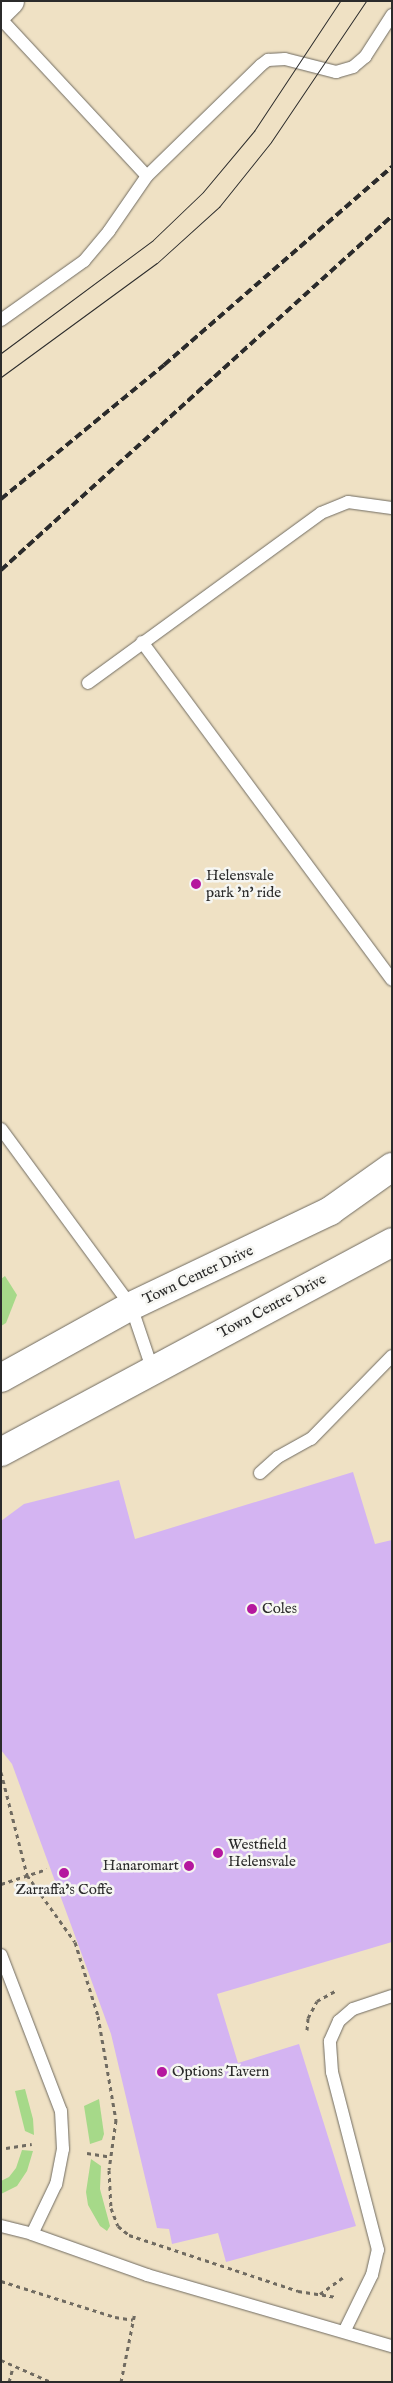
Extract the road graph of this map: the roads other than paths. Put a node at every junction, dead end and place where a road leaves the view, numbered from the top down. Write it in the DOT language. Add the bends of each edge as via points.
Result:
graph roads {
  1 [pos="11,1"];
  2 [pos="1,10"];
  3 [pos="392,15"];
  4 [pos="1,19"];
  5 [pos="147,176"];
  6 [pos="1,320"];
  7 [pos="392,508"];
  8 [pos="142,642"];
  9 [pos="88,683"];
  10 [pos="392,980"];
  11 [pos="1,1128"];
  12 [pos="390,1167"];
  13 [pos="392,1242"];
  14 [pos="131,1306"];
  15 [pos="392,1356"];
  16 [pos="152,1368"];
  17 [pos="1,1378"];
  18 [pos="1,1452"];
  19 [pos="260,1473"];
  20 [pos="1,1955"];
  21 [pos="392,1996"];
  22 [pos="1,2226"];
  23 [pos="32,2234"];
  24 [pos="345,2330"];
  25 [pos="392,2346"];
  1 -- 2 [label="street"];
  3 -- 5 [label="lane" via="365,57 353,66 336,72 285,59 268,60"];
  4 -- 5 [label="lane"];
  5 -- 6 [label="lane" via="109,231 84,260"];
  7 -- 8 [label="lane" via="348,502 321,513"];
  8 -- 9 [label="lane"];
  8 -- 10 [label="lane"];
  11 -- 14 [label="lane"];
  12 -- 14 [label="street, Town Center Drive" via="330,1211"];
  13 -- 16 [label="street, Town Centre Drive"];
  14 -- 16 [label="lane"];
  14 -- 17 [label="street, Town Center Drive"];
  15 -- 19 [label="lane" via="311,1439 278,1457"];
  16 -- 18 [label="street"];
  20 -- 23 [label="lane" via="61,2111 63,2149 56,2184"];
  21 -- 24 [label="lane" via="354,2009 339,2021 330,2041 332,2072 378,2250 372,2275"];
  22 -- 23 [label="lane"];
  23 -- 24 [label="lane" via="147,2275"];
  24 -- 25 [label="lane"];
}
